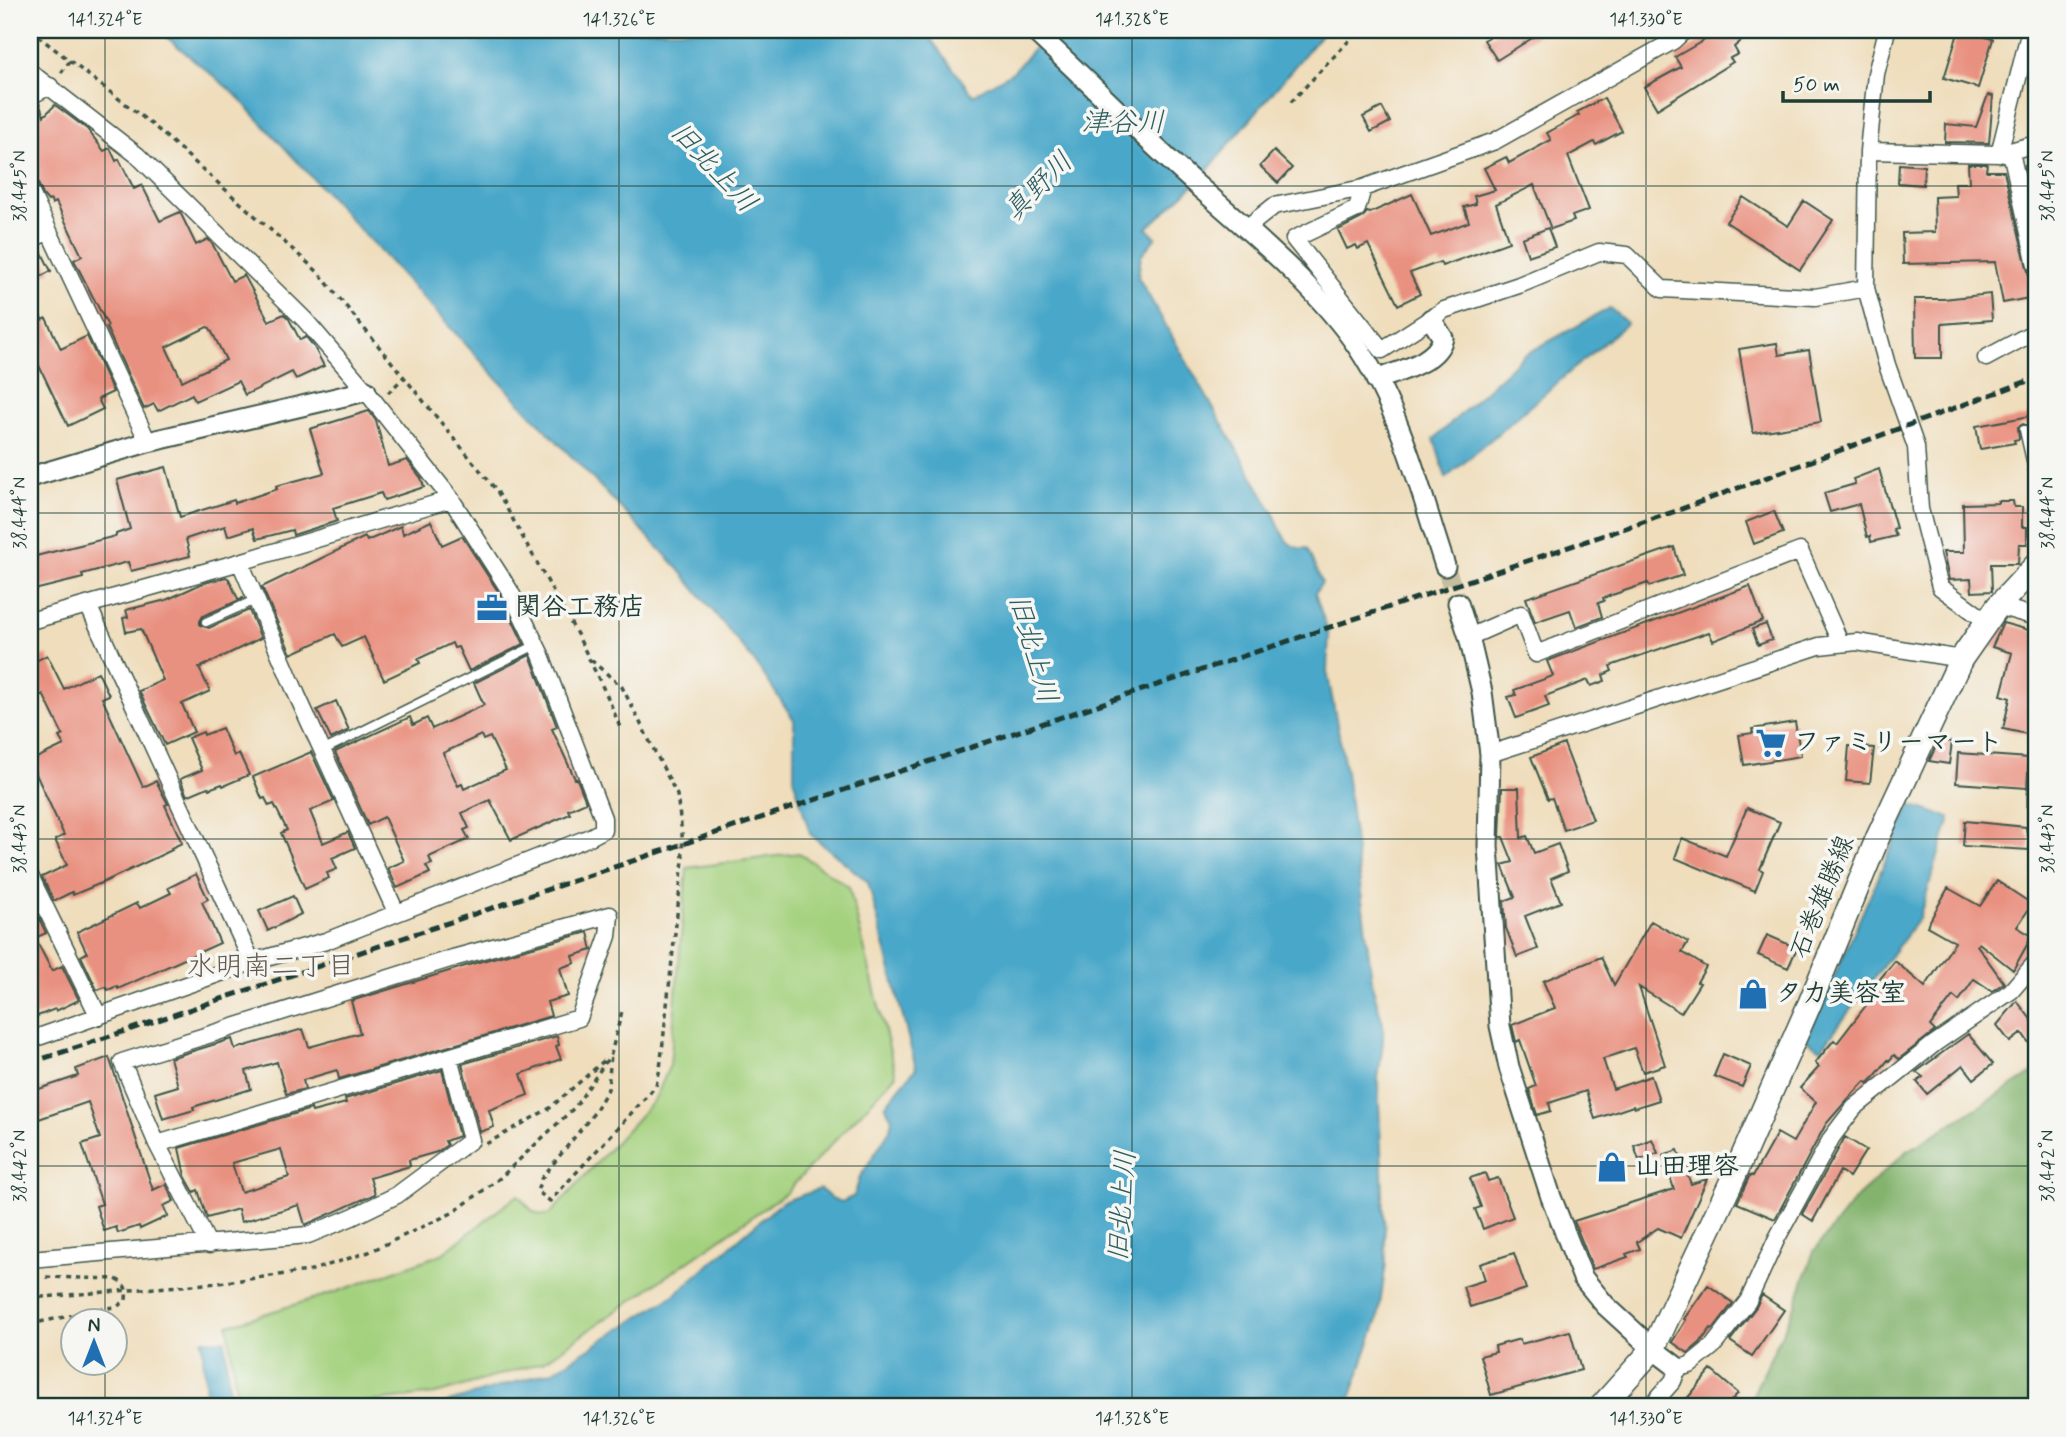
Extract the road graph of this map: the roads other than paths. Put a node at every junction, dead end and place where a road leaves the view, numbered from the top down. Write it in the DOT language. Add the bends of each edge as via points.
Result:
graph roads {
  1 [pos="1685,30"];
  2 [pos="1887,30"];
  3 [pos="2030,30"];
  4 [pos="1035,31"];
  5 [pos="30,72"];
  6 [pos="50,86"];
  7 [pos="30,96"];
  8 [pos="2036,144"];
  9 [pos="1868,150"];
  10 [pos="2005,153"];
  11 [pos="1363,188"];
  12 [pos="30,191"];
  13 [pos="1245,229"];
  14 [pos="49,231"];
  15 [pos="30,240"];
  16 [pos="2036,265"];
  17 [pos="1866,288"];
  18 [pos="1431,319"];
  19 [pos="2036,331"];
  20 [pos="1986,358"];
  21 [pos="1376,380"];
  22 [pos="366,391"];
  23 [pos="2024,430"];
  24 [pos="148,442"];
  25 [pos="30,477"];
  26 [pos="2036,483"];
  27 [pos="451,499"];
  28 [pos="240,562"];
  29 [pos="2036,565"];
  30 [pos="1446,566"];
  31 [pos="256,600"];
  32 [pos="1458,603"];
  33 [pos="88,605"];
  34 [pos="1992,613"];
  35 [pos="2036,617"];
  36 [pos="30,621"];
  37 [pos="206,622"];
  38 [pos="1469,637"];
  39 [pos="1840,642"];
  40 [pos="536,645"];
  41 [pos="1961,659"];
  42 [pos="322,751"];
  43 [pos="1490,754"];
  44 [pos="2036,793"];
  45 [pos="2036,829"];
  46 [pos="30,876"];
  47 [pos="396,912"];
  48 [pos="252,962"];
  49 [pos="2036,962"];
  50 [pos="99,1017"];
  51 [pos="30,1040"];
  52 [pos="449,1057"];
  53 [pos="158,1144"];
  54 [pos="209,1245"];
  55 [pos="30,1259"];
  56 [pos="1653,1349"];
  57 [pos="1678,1368"];
  58 [pos="1601,1407"];
  59 [pos="1650,1407"];
  1 -- 11 [label="street" via="1495,141"];
  2 -- 9 [label="street" via="1876,74"];
  3 -- 10 [label="street"];
  4 -- 13 [label="street"];
  5 -- 6 [label="street"];
  6 -- 7 [label="street"];
  6 -- 22 [label="street" via="137,155 305,320"];
  8 -- 10 [label="street"];
  9 -- 10 [label="street"];
  9 -- 17 [label="street"];
  10 -- 16 [label="street"];
  11 -- 13 [label="street" via="1274,206"];
  11 -- 18 [label="street" via="1357,209 1294,239 1382,350"];
  12 -- 14 [label="street"];
  13 -- 21 [label="street" via="1317,298 1359,349"];
  14 -- 15 [label="street"];
  14 -- 24 [label="street"];
  17 -- 18 [label="street" via="1815,298 1662,289 1627,255 1599,252 1444,310"];
  17 -- 34 [label="street" via="1916,447 1920,509 1940,587"];
  18 -- 21 [label="street" via="1443,338 1441,346 1429,358"];
  19 -- 20 [label="street"];
  21 -- 30 [label="street" via="1400,432"];
  22 -- 24 [label="street"];
  22 -- 27 [label="street"];
  23 -- 26 [label="lane"];
  24 -- 25 [label="street"];
  27 -- 28 [label="street"];
  27 -- 40 [label="street" via="510,591"];
  28 -- 31 [label="street"];
  28 -- 33 [label="street"];
  29 -- 34 [label="main road, 石巻雄勝線"];
  31 -- 37 [label="lane"];
  31 -- 42 [label="street"];
  32 -- 38 [label="street"];
  33 -- 36 [label="street"];
  33 -- 48 [label="street"];
  34 -- 35 [label="street"];
  34 -- 41 [label="main road, 石巻雄勝線"];
  38 -- 39 [label="street" via="1521,614 1536,654 1800,551"];
  38 -- 43 [label="street"];
  39 -- 41 [label="street"];
  39 -- 43 [label="street"];
  40 -- 42 [label="lane"];
  40 -- 47 [label="street" via="603,818 603,830"];
  41 -- 56 [label="main road, 石巻雄勝線"];
  42 -- 47 [label="street"];
  43 -- 56 [label="street" via="1488,846 1500,1026 1509,1067 1551,1198 1583,1278"];
  44 -- 45 [label="street"];
  46 -- 50 [label="street"];
  47 -- 48 [label="street" via="326,941"];
  48 -- 50 [label="street"];
  49 -- 57 [label="street" via="2011,991 1934,1044 1854,1108 1832,1137 1748,1301 1713,1346 1690,1365"];
  50 -- 51 [label="street"];
  52 -- 53 [label="street"];
  52 -- 53 [label="street" via="579,1018 608,936 610,915 453,958 122,1062"];
  52 -- 54 [label="street" via="471,1140 397,1195 308,1235"];
  53 -- 54 [label="street"];
  54 -- 55 [label="street"];
  56 -- 57 [label="street"];
  56 -- 58 [label="main road, 石巻雄勝線"];
  57 -- 59 [label="street" via="1674,1381"];
}
